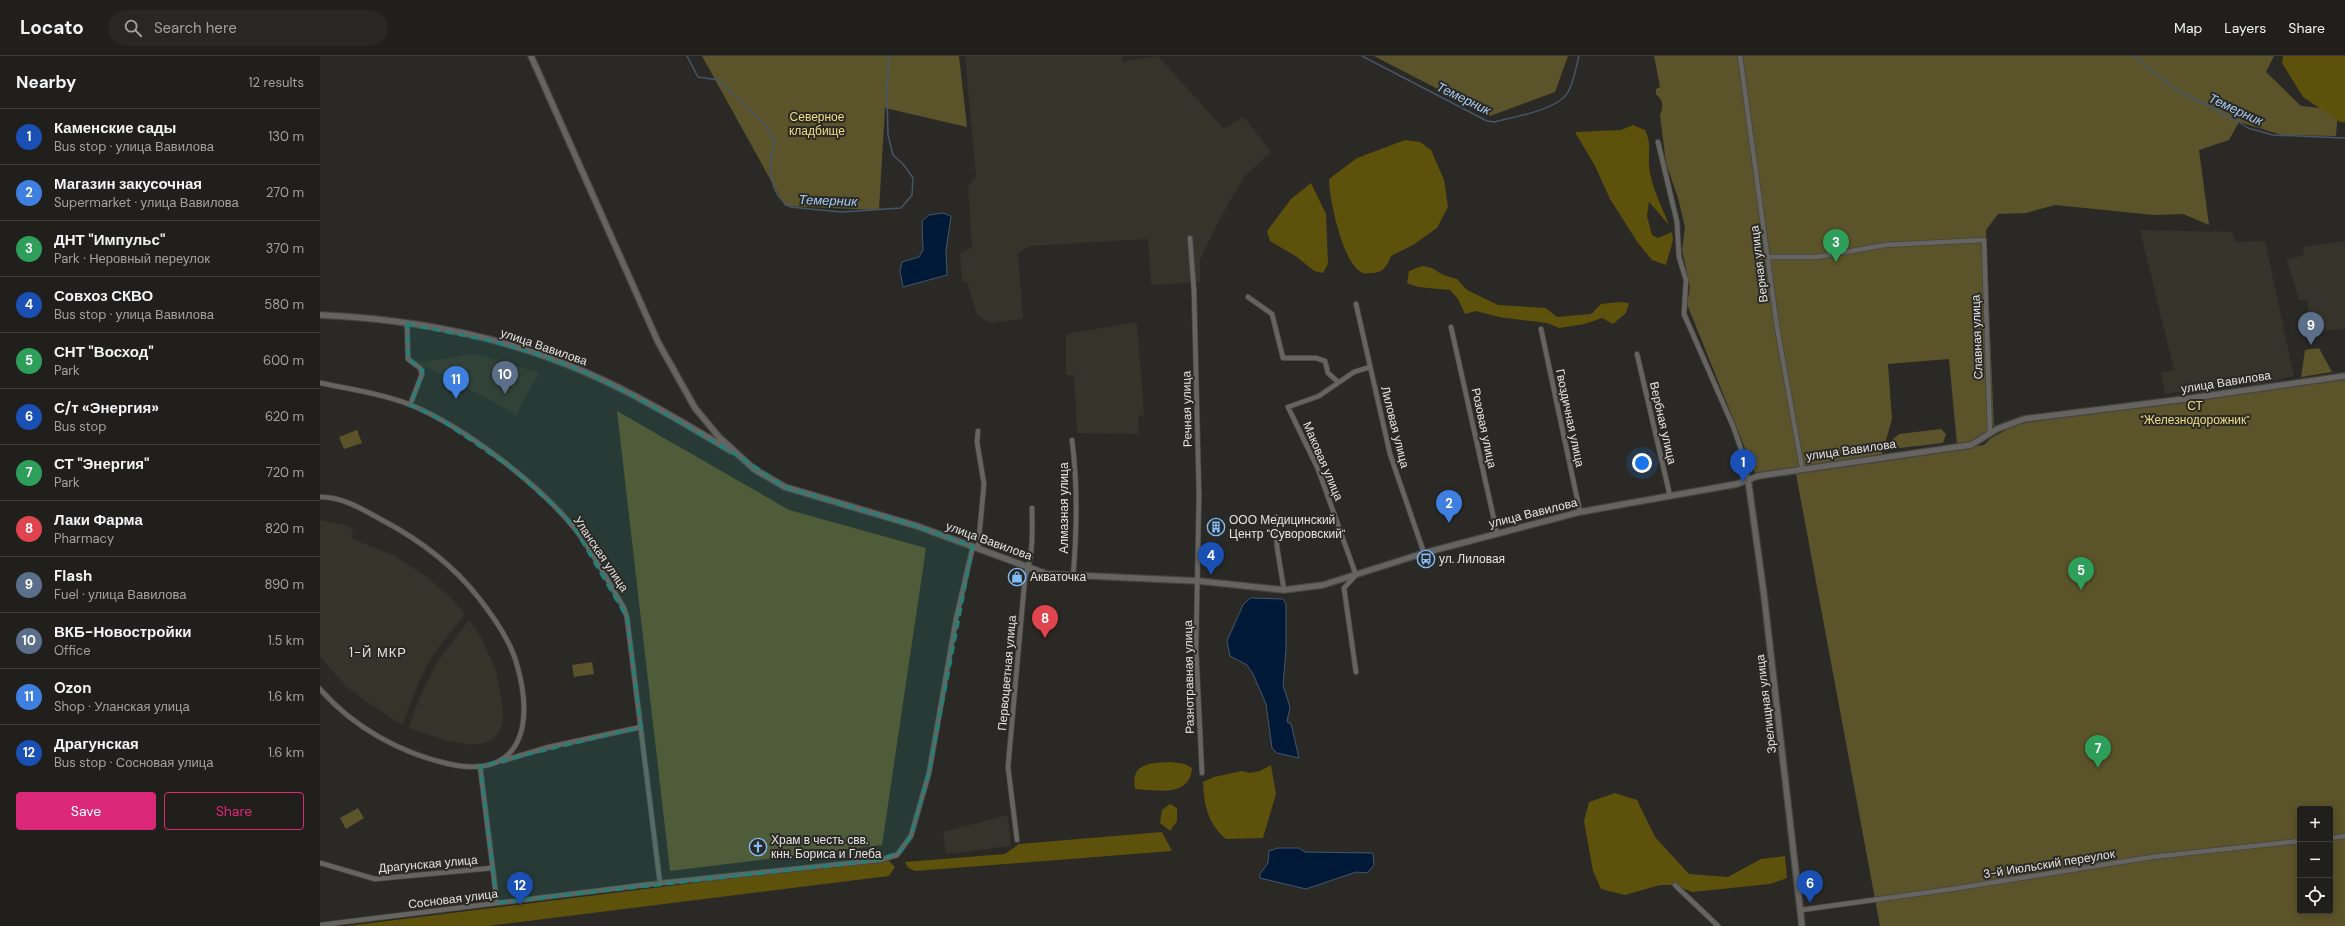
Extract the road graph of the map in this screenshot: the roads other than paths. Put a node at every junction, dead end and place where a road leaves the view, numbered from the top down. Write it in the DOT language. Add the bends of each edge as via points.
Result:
graph roads {
  1 [pos="531,56"];
  2 [pos="1740,56"];
  3 [pos="1658,142"];
  4 [pos="1190,238"];
  5 [pos="1769,257"];
  6 [pos="1248,297"];
  7 [pos="1356,304"];
  8 [pos="320,315"];
  9 [pos="407,324"];
  10 [pos="1451,327"];
  11 [pos="1541,329"];
  12 [pos="1637,354"];
  13 [pos="1370,368"];
  14 [pos="2345,376"];
  15 [pos="1338,382"];
  16 [pos="320,383"];
  17 [pos="410,405"];
  18 [pos="978,431"];
  19 [pos="1990,434"];
  20 [pos="1072,440"];
  21 [pos="742,458"];
  22 [pos="1802,468"];
  23 [pos="1748,479"];
  24 [pos="1670,496"];
  25 [pos="320,497"];
  26 [pos="1032,508"];
  27 [pos="1580,512"];
  28 [pos="1276,517"];
  29 [pos="1497,533"];
  30 [pos="976,547"];
  31 [pos="1424,553"];
  32 [pos="1029,567"];
  33 [pos="1356,575"];
  34 [pos="1073,577"];
  35 [pos="1199,581"];
  36 [pos="1284,590"];
  37 [pos="1356,672"];
  38 [pos="320,689"];
  39 [pos="641,727"];
  40 [pos="495,763"];
  41 [pos="480,766"];
  42 [pos="1202,774"];
  43 [pos="2345,836"];
  44 [pos="2333,838"];
  45 [pos="1017,840"];
  46 [pos="2297,841"];
  47 [pos="320,862"];
  48 [pos="492,868"];
  49 [pos="660,883"];
  50 [pos="1675,885"];
  51 [pos="497,903"];
  52 [pos="1801,910"];
  53 [pos="320,925"];
  54 [pos="1718,926"];
  55 [pos="1802,926"];
  1 -- 21 [label="street, улица Вавилова" via="658,342 695,408 719,437"];
  2 -- 5 [label="street, Верная улица"];
  3 -- 23 [label="street" via="1678,222 1679,257 1686,280 1684,314 1733,426"];
  4 -- 35 [label="street, Речная улица" via="1195,299"];
  5 -- 19 [label="street, Славная улица" via="1817,257 1885,245 1984,240"];
  5 -- 22 [label="street, Верная улица" via="1777,327"];
  6 -- 15 [label="street" via="1272,314 1283,358 1316,358 1325,361 1328,373"];
  7 -- 13 [label="street, Лиловая улица"];
  8 -- 9 [label="street, улица Вавилова"];
  9 -- 17 [label="street" via="408,359 420,368 422,374"];
  9 -- 21 [label="street, улица Вавилова" via="488,340 537,354 585,372 676,419"];
  10 -- 29 [label="street, Розовая улица"];
  11 -- 27 [label="street, Гвоздичная улица"];
  12 -- 24 [label="street, Вербная улица"];
  13 -- 15 [label="street, Маковая улица" via="1354,372"];
  13 -- 31 [label="street, Лиловая улица" via="1390,454"];
  14 -- 19 [label="street, улица Вавилова" via="2031,418 2012,422"];
  15 -- 33 [label="street, Маковая улица" via="1319,396 1288,407 1318,469"];
  16 -- 17 [label="street, Уланская улица"];
  17 -- 39 [label="street, Уланская улица" via="441,420 510,466 575,529 624,608"];
  18 -- 30 [label="street" via="977,442 984,484"];
  19 -- 22 [label="street, улица Вавилова" via="1971,445"];
  20 -- 34 [label="street, Алмазная улица" via="1077,474"];
  21 -- 30 [label="street, улица Вавилова" via="754,469 785,486 917,526"];
  22 -- 23 [label="street, улица Вавилова"];
  23 -- 24 [label="street, улица Вавилова" via="1737,484"];
  23 -- 52 [label="street, Зрелищная улица"];
  24 -- 27 [label="street, улица Вавилова"];
  25 -- 40 [label="street" via="335,498 354,505 403,531 448,565 488,610 517,664 523,698 522,733 516,747"];
  26 -- 32 [label="street, Первоцветная улица"];
  27 -- 29 [label="street, улица Вавилова"];
  28 -- 36 [label="street" via="1277,547"];
  29 -- 31 [label="street, улица Вавилова"];
  30 -- 32 [label="street, улица Вавилова"];
  30 -- 49 [label="street, Сосновая улица" via="956,619 929,773 911,836 901,851 897,855 880,860"];
  31 -- 33 [label="street, улица Вавилова"];
  32 -- 34 [label="street, улица Вавилова" via="1047,574"];
  32 -- 45 [label="street, Первоцветная улица" via="1025,577 1008,766"];
  33 -- 36 [label="street, улица Вавилова" via="1323,585"];
  33 -- 37 [label="street" via="1344,588"];
  34 -- 35 [label="street, улица Вавилова"];
  35 -- 36 [label="street, улица Вавилова"];
  35 -- 42 [label="street, Разнотравная улица" via="1196,648"];
  38 -- 41 [label="street" via="349,717 388,742 438,762"];
  39 -- 40 [label="street" via="549,747"];
  39 -- 49 [label="street, Уланская улица"];
  40 -- 41 [label="street"];
  41 -- 48 [label="street"];
  43 -- 44 [label="street"];
  46 -- 52 [label="street, 3-й Июльский переулок" via="2152,857 1952,890"];
  47 -- 48 [label="street, Драгунская улица" via="375,879"];
  48 -- 51 [label="street"];
  49 -- 51 [label="street, Сосновая улица"];
  50 -- 54 [label="street"];
  51 -- 53 [label="street, Сосновая улица"];
  52 -- 55 [label="street, Зрелищная улица"];
}
